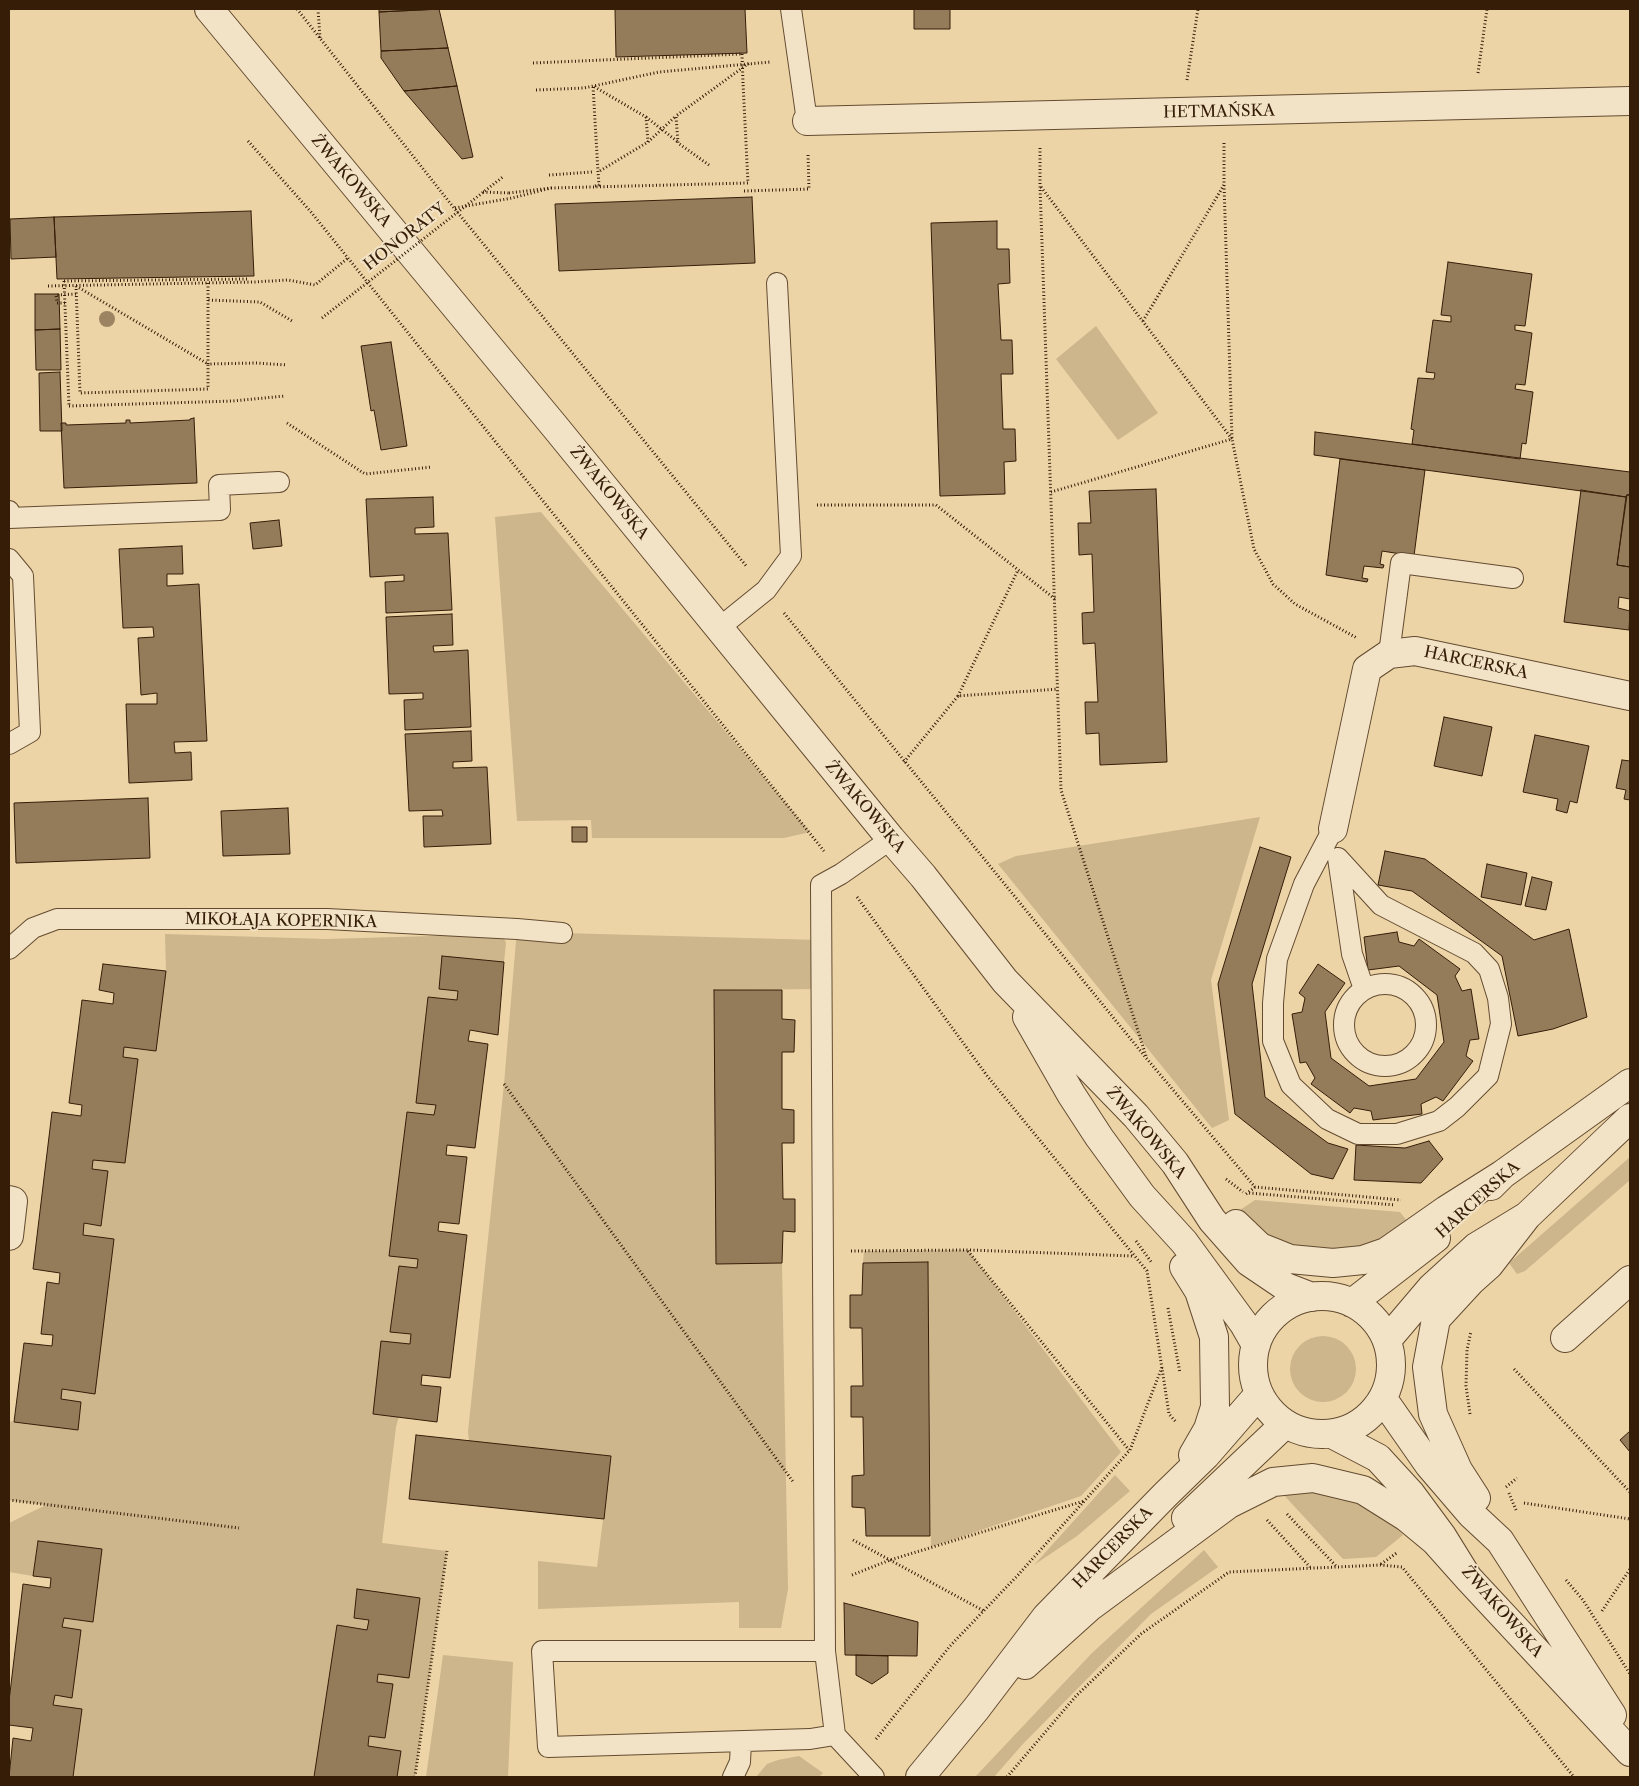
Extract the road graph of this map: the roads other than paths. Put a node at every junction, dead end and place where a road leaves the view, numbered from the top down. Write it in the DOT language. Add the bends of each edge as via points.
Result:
graph roads {
  1 [pos="208,9"];
  2 [pos="791,9"];
  3 [pos="1630,101"];
  4 [pos="807,121"];
  5 [pos="777,283"];
  6 [pos="279,482"];
  7 [pos="9,511"];
  8 [pos="9,559"];
  9 [pos="1513,578"];
  10 [pos="719,628"];
  11 [pos="1389,654"];
  12 [pos="1630,696"];
  13 [pos="9,744"];
  14 [pos="1333,828"];
  15 [pos="891,839"];
  16 [pos="1338,858"];
  17 [pos="562,933"];
  18 [pos="9,949"];
  19 [pos="1005,981"];
  20 [pos="1364,989"];
  21 [pos="1630,1083"];
  22 [pos="1630,1118"];
  23 [pos="1175,1163"];
  24 [pos="1503,1174"];
  25 [pos="1142,1196"];
  26 [pos="9,1200"];
  27 [pos="1527,1216"];
  28 [pos="9,1236"];
  29 [pos="1630,1280"];
  30 [pos="1312,1297"];
  31 [pos="1352,1303"];
  32 [pos="1565,1338"];
  33 [pos="1387,1340"];
  34 [pos="1256,1345"];
  35 [pos="1259,1394"];
  36 [pos="1383,1399"];
  37 [pos="1285,1424"];
  38 [pos="1332,1434"];
  39 [pos="1165,1495"];
  40 [pos="1500,1541"];
  41 [pos="1468,1578"];
  42 [pos="1091,1606"];
  43 [pos="825,1651"];
  44 [pos="976,1709"];
  45 [pos="835,1735"];
  46 [pos="741,1742"];
  47 [pos="1630,1742"];
  48 [pos="1630,1752"];
  49 [pos="733,1777"];
  50 [pos="874,1777"];
  51 [pos="920,1777"];
  1 -- 10 [label="street, ŻWAKOWSKA"];
  2 -- 4 [label="lane"];
  3 -- 4 [label="street, HETMAŃSKA"];
  5 -- 10 [label="lane" via="791,556 766,590"];
  6 -- 7 [label="lane" via="219,485 220,510 9,518"];
  8 -- 13 [label="lane" via="24,576 30,732"];
  9 -- 11 [label="lane" via="1402,563"];
  10 -- 15 [label="street, ŻWAKOWSKA"];
  11 -- 12 [label="street, HARCERSKA" via="1415,651"];
  11 -- 14 [label="street, HARCERSKA" via="1367,669"];
  14 -- 16 [label="lane"];
  14 -- 16 [label="lane" via="1304,884 1277,959 1273,1041 1291,1086 1327,1120 1358,1134 1397,1134 1439,1121 1488,1076 1501,1024 1498,998 1490,969 1474,953 1381,905"];
  15 -- 19 [label="street, ŻWAKOWSKA"];
  15 -- 43 [label="lane" via="821,885"];
  16 -- 20 [label="lane" via="1352,954"];
  17 -- 18 [label="lane, MIKOŁAJA KOPERNIKA" via="327,920 57,919 33,928"];
  19 -- 23 [label="street, ŻWAKOWSKA" via="1136,1116"];
  19 -- 25 [label="street, ŻWAKOWSKA" via="1071,1094"];
  20 -- 20 [label="lane" via="1392,984 1417,998 1427,1024 1425,1038 1419,1051 1408,1060 1383,1067 1358,1057 1350,1047 1344,1035 1347,1008"];
  21 -- 24 [label="street, HARCERSKA"];
  22 -- 27 [label="street, HARCERSKA"];
  23 -- 24 [label="street" via="1260,1247 1290,1259 1333,1263 1363,1260 1386,1252"];
  23 -- 30 [label="street, ŻWAKOWSKA" via="1212,1220 1249,1262 1286,1287"];
  24 -- 31 [label="street, HARCERSKA" via="1456,1223"];
  25 -- 34 [label="street, ŻWAKOWSKA" via="1184,1242"];
  25 -- 39 [label="street" via="1199,1291 1214,1336 1215,1407 1199,1447"];
  26 -- 28 [label="street" via="13,1201"];
  27 -- 33 [label="street, HARCERSKA" via="1476,1248 1432,1287"];
  27 -- 40 [label="street" via="1489,1265 1436,1319 1427,1367 1434,1414 1458,1470"];
  29 -- 32 [label="street"];
  30 -- 31 [label="street" via="1333,1297"];
  30 -- 34 [label="street" via="1294,1302 1277,1313 1264,1328"];
  31 -- 33 [label="street" via="1379,1325"];
  33 -- 36 [label="street" via="1392,1360 1390,1380"];
  34 -- 35 [label="street" via="1253,1362"];
  35 -- 37 [label="street"];
  35 -- 39 [label="street, HARCERSKA" via="1206,1455"];
  36 -- 38 [label="street" via="1370,1416 1352,1428"];
  36 -- 40 [label="street, ŻWAKOWSKA" via="1429,1465 1471,1514"];
  37 -- 38 [label="street" via="1300,1431"];
  37 -- 42 [label="street, HARCERSKA"];
  38 -- 41 [label="street, ŻWAKOWSKA" via="1378,1458 1411,1494"];
  39 -- 44 [label="street, HARCERSKA" via="1046,1617"];
  40 -- 47 [label="street, ŻWAKOWSKA"];
  41 -- 42 [label="street" via="1436,1541 1406,1517 1363,1490 1313,1478 1273,1482 1229,1504"];
  41 -- 48 [label="street, ŻWAKOWSKA"];
  42 -- 44 [label="street, HARCERSKA"];
  43 -- 45 [label="lane"];
  43 -- 46 [label="lane" via="542,1651 548,1747"];
  44 -- 51 [label="street, HARCERSKA"];
  45 -- 46 [label="lane"];
  45 -- 50 [label="lane"];
  46 -- 49 [label="lane" via="740,1762"];
}
